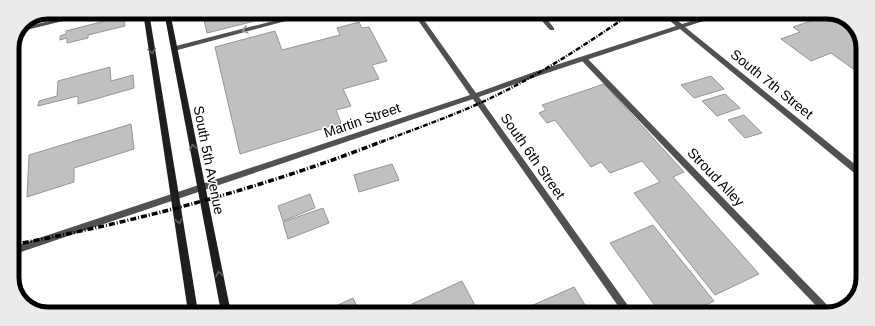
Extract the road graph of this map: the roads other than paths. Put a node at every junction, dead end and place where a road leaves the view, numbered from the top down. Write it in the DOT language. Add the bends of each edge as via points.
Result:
graph roads {
  1 [pos="67,19"];
  2 [pos="147,19"];
  3 [pos="168,19"];
  4 [pos="280,19"];
  5 [pos="420,19"];
  6 [pos="543,19"];
  7 [pos="671,19"];
  8 [pos="705,19"];
  9 [pos="681,27"];
  10 [pos="26,28"];
  11 [pos="552,29"];
  12 [pos="174,49"];
  13 [pos="584,59"];
  14 [pos="474,96"];
  15 [pos="856,170"];
  16 [pos="201,187"];
  17 [pos="175,196"];
  18 [pos="19,249"];
  19 [pos="192,307"];
  20 [pos="225,307"];
  21 [pos="624,307"];
  22 [pos="824,307"];
  1 -- 10 [label="street"];
  2 -- 17 [label="street, one-way"];
  3 -- 12 [label="street, South 5th Avenue"];
  4 -- 12 [label="street, one-way"];
  5 -- 14 [label="street, South 6th Street"];
  6 -- 11 [label="street"];
  7 -- 9 [label="street, South 7th Street"];
  8 -- 9 [label="street, Martin Street"];
  9 -- 13 [label="street, Martin Street"];
  9 -- 15 [label="street, South 7th Street"];
  16 -- 12 [label="street, South 5th Avenue, one-way"];
  13 -- 14 [label="street, Martin Street"];
  13 -- 22 [label="street, Stroud Alley"];
  14 -- 16 [label="street, Martin Street"];
  14 -- 21 [label="street, South 6th Street"];
  16 -- 17 [label="street, Martin Street"];
  20 -- 16 [label="street, South 5th Avenue, one-way"];
  17 -- 18 [label="street, Martin Street"];
  17 -- 19 [label="street, one-way"];
}
